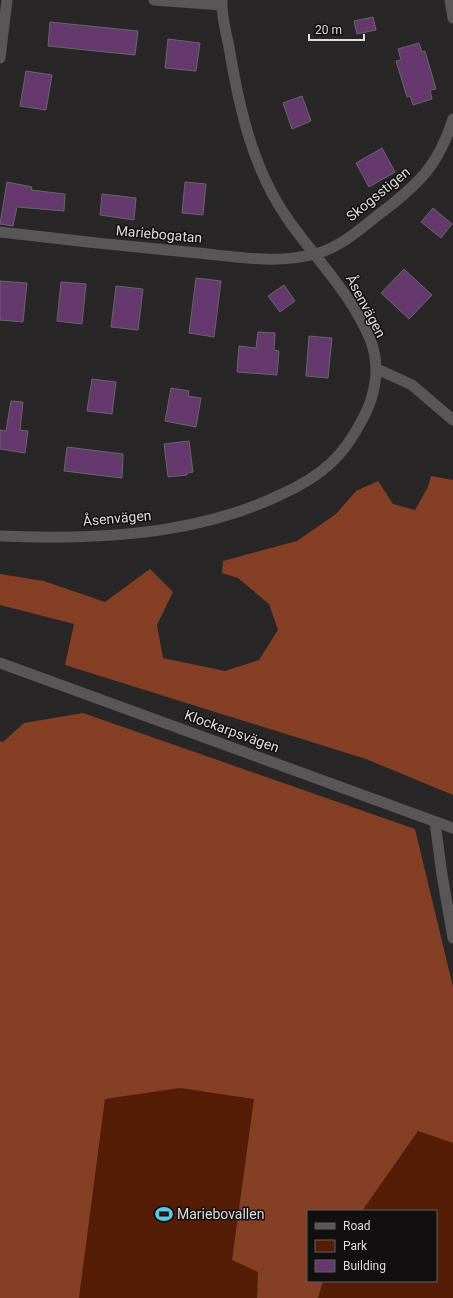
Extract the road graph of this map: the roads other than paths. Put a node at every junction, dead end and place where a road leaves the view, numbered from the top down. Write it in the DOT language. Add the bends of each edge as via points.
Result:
graph roads {
  1 [pos="7,0"];
  2 [pos="154,0"];
  3 [pos="450,0"];
  4 [pos="219,2"];
  5 [pos="453,18"];
  6 [pos="0,58"];
  7 [pos="453,119"];
  8 [pos="0,232"];
  9 [pos="316,254"];
  10 [pos="377,369"];
  11 [pos="453,420"];
  12 [pos="0,536"];
  13 [pos="0,663"];
  14 [pos="435,822"];
  15 [pos="453,828"];
  16 [pos="453,938"];
  1 -- 6 [label="street"];
  2 -- 4 [label="street"];
  3 -- 5 [label="street"];
  4 -- 9 [label="street, Åsenvägen" via="243,117 261,174 287,217"];
  7 -- 9 [label="street, Skogsstigen" via="446,142 430,169 408,192 340,244"];
  8 -- 9 [label="street, Mariebogatan" via="273,260"];
  9 -- 10 [label="street, Åsenvägen" via="341,289 370,339"];
  10 -- 11 [label="street" via="412,385"];
  10 -- 12 [label="street, Åsenvägen" via="373,393 351,441 331,464 304,484 261,504 168,529 92,537"];
  13 -- 14 [label="street, Klockarpsvägen"];
  14 -- 15 [label="street, Klockarpsvägen"];
  14 -- 16 [label="street"];
}
